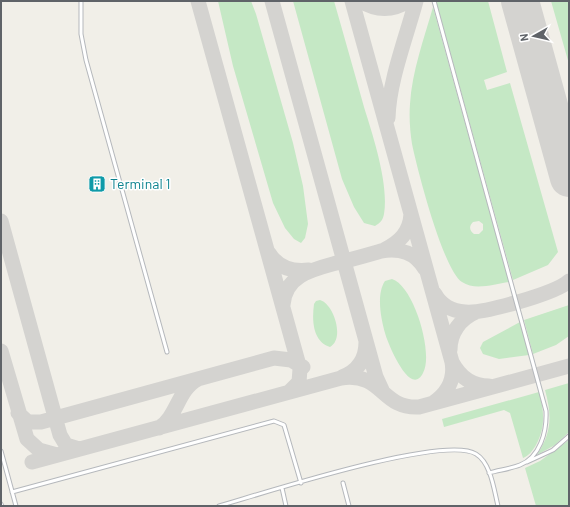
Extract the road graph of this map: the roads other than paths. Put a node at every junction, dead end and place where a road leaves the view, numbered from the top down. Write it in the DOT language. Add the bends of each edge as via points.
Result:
graph roads {
  1 [pos="82,1"];
  2 [pos="434,1"];
  3 [pos="167,352"];
  4 [pos="569,436"];
  5 [pos="1,451"];
  6 [pos="522,464"];
  7 [pos="489,473"];
  8 [pos="301,483"];
  9 [pos="343,483"];
  10 [pos="282,488"];
  11 [pos="12,492"];
  12 [pos="16,506"];
  13 [pos="219,506"];
  14 [pos="286,506"];
  15 [pos="349,506"];
  16 [pos="498,506"];
  1 -- 3 [label="lane" via="81,34 86,60"];
  2 -- 6 [label="lane" via="546,412 546,428 541,444"];
  4 -- 6 [label="lane" via="553,450"];
  5 -- 11 [label="lane"];
  6 -- 7 [label="lane"];
  7 -- 8 [label="lane" via="484,461 475,453 450,451 389,458"];
  7 -- 16 [label="lane"];
  8 -- 10 [label="lane"];
  8 -- 11 [label="lane" via="284,425 274,421"];
  9 -- 15 [label="lane"];
  10 -- 13 [label="lane"];
  10 -- 14 [label="lane"];
  11 -- 12 [label="lane"];
}
